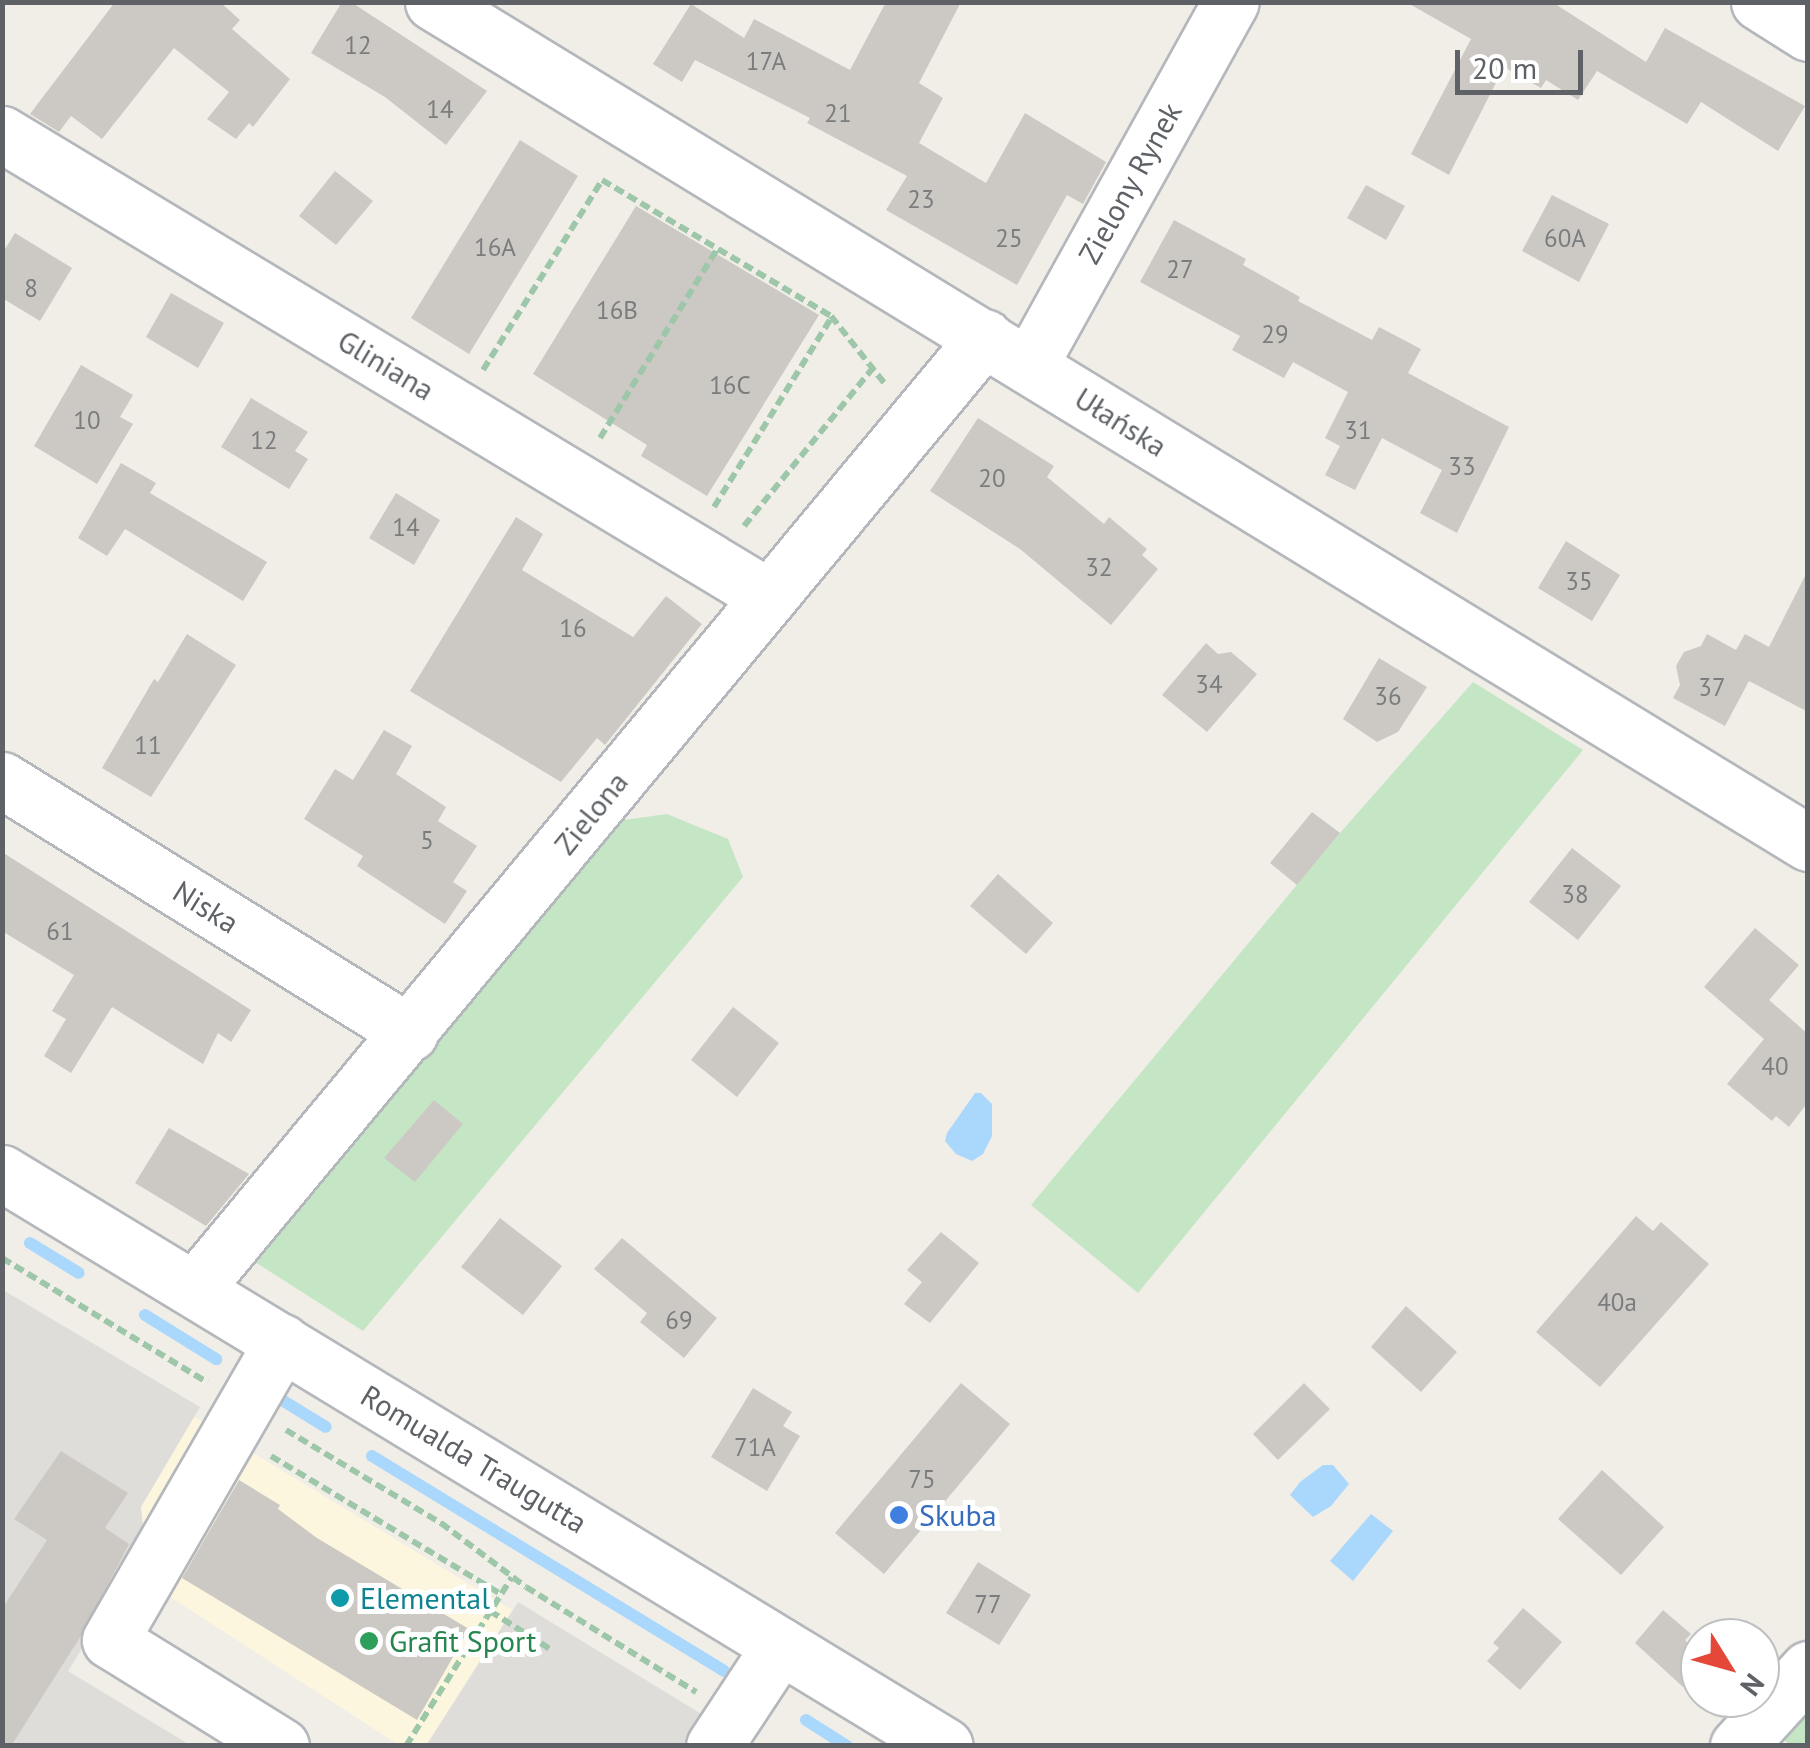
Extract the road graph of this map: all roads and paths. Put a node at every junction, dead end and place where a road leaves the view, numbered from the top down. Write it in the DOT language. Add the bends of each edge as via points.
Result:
graph roads {
  1 [pos="433,2"];
  2 [pos="1230,2"];
  3 [pos="1759,2"];
  4 [pos="1808,33"];
  5 [pos="2,134"];
  6 [pos="718,248"];
  7 [pos="832,316"];
  8 [pos="1008,351"];
  9 [pos="873,368"];
  10 [pos="459,409"];
  11 [pos="913,422"];
  12 [pos="575,480"];
  13 [pos="701,556"];
  14 [pos="769,597"];
  15 [pos="2,780"];
  16 [pos="1808,843"];
  17 [pos="410,1033"];
  18 [pos="2,1173"];
  19 [pos="2,1258"];
  20 [pos="195,1288"];
  21 [pos="282,1342"];
  22 [pos="238,1419"];
  23 [pos="512,1577"];
  24 [pos="501,1594"];
  25 [pos="490,1611"];
  26 [pos="780,1646"];
  27 [pos="550,1648"];
  28 [pos="1808,1669"];
  29 [pos="724,1730"];
  30 [pos="281,1746"];
  31 [pos="406,1746"];
  32 [pos="944,1746"];
  33 [pos="1738,1746"];
  1 -- 8 [label="street, Ułańska"];
  2 -- 8 [label="street, Zielony Rynek"];
  3 -- 4 [label="street"];
  5 -- 10 [label="street, Gliniana"];
  6 -- 7 [label="path"];
  6 -- 10 [label="path" via="602,180"];
  6 -- 12 [label="path"];
  7 -- 9 [label="path"];
  7 -- 13 [label="path"];
  8 -- 11 [label="street, Zielona"];
  8 -- 16 [label="street, Ułańska"];
  9 -- 11 [label="path"];
  9 -- 13 [label="path"];
  10 -- 12 [label="street, Gliniana"];
  11 -- 14 [label="street, Zielona"];
  12 -- 13 [label="street, Gliniana"];
  13 -- 14 [label="street, Gliniana"];
  14 -- 17 [label="street, Zielona"];
  15 -- 17 [label="street, Niska"];
  17 -- 20 [label="street, Zielona"];
  18 -- 20 [label="street, Romualda Traugutta"];
  19 -- 22 [label="path"];
  20 -- 21 [label="street, Romualda Traugutta"];
  21 -- 22 [label="street"];
  21 -- 26 [label="street, Romualda Traugutta"];
  22 -- 23 [label="path" via="441,1524"];
  22 -- 24 [label="path"];
  22 -- 30 [label="street" via="110,1640"];
  23 -- 24 [label="path"];
  23 -- 29 [label="path"];
  24 -- 25 [label="path"];
  25 -- 27 [label="path"];
  25 -- 31 [label="path"];
  26 -- 29 [label="street"];
  26 -- 32 [label="street, Romualda Traugutta"];
  28 -- 33 [label="street"];
}
